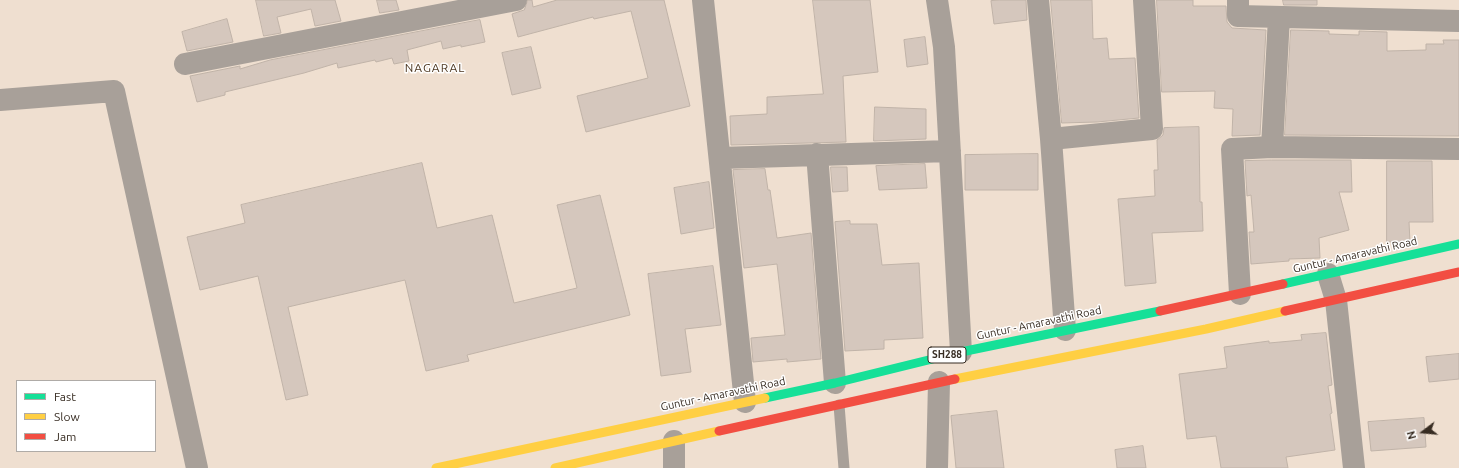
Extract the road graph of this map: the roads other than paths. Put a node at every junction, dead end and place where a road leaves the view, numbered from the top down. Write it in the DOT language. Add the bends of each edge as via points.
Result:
graph roads {
  1 [pos="516,0"];
  2 [pos="704,0"];
  3 [pos="937,0"];
  4 [pos="1038,0"];
  5 [pos="1144,0"];
  6 [pos="1238,0"];
  7 [pos="1279,17"];
  8 [pos="1459,21"];
  9 [pos="185,64"];
  10 [pos="0,100"];
  11 [pos="1051,139"];
  12 [pos="1272,147"];
  13 [pos="1459,149"];
  14 [pos="950,151"];
  15 [pos="817,154"];
  16 [pos="720,158"];
  17 [pos="1459,244"];
  18 [pos="1459,272"];
  19 [pos="1328,274"];
  20 [pos="1240,294"];
  21 [pos="1336,300"];
  22 [pos="1065,330"];
  23 [pos="961,352"];
  24 [pos="939,382"];
  25 [pos="835,383"];
  26 [pos="745,402"];
  27 [pos="839,405"];
  28 [pos="614,429"];
  29 [pos="674,441"];
  30 [pos="618,454"];
  31 [pos="197,468"];
  32 [pos="436,468"];
  33 [pos="554,468"];
  34 [pos="674,468"];
  35 [pos="844,468"];
  36 [pos="937,468"];
  37 [pos="1354,468"];
  1 -- 9 [label="street"];
  2 -- 16 [label="street"];
  3 -- 14 [label="street" via="944,47"];
  4 -- 11 [label="street"];
  5 -- 11 [label="street" via="1152,129"];
  6 -- 7 [label="street" via="1238,16"];
  7 -- 8 [label="street"];
  7 -- 12 [label="street"];
  10 -- 31 [label="street" via="114,91"];
  11 -- 22 [label="street"];
  12 -- 13 [label="street"];
  12 -- 20 [label="street" via="1232,149"];
  14 -- 15 [label="street"];
  14 -- 23 [label="street"];
  15 -- 16 [label="street"];
  15 -- 25 [label="street"];
  16 -- 26 [label="street"];
  17 -- 19 [label="main road, Guntur - Amaravathi Road / SH288"];
  18 -- 21 [label="main road, SH288"];
  19 -- 20 [label="main road, Guntur - Amaravathi Road / SH288"];
  19 -- 21 [label="street"];
  20 -- 22 [label="main road, Guntur - Amaravathi Road / SH288"];
  21 -- 24 [label="main road, SH288" via="1206,329"];
  21 -- 37 [label="street"];
  22 -- 23 [label="main road, Guntur - Amaravathi Road / SH288"];
  23 -- 25 [label="main road, Guntur - Amaravathi Road / SH288"];
  24 -- 27 [label="main road, SH288"];
  24 -- 36 [label="street"];
  25 -- 26 [label="main road, Guntur - Amaravathi Road / SH288"];
  26 -- 28 [label="main road, Guntur - Amaravathi Road / SH288"];
  27 -- 29 [label="main road, SH288"];
  27 -- 35 [label="lane"];
  28 -- 30 [label="main road"];
  28 -- 32 [label="main road, Guntur - Amaravathi Road / SH288"];
  29 -- 30 [label="main road, SH288"];
  29 -- 34 [label="street"];
  30 -- 33 [label="main road, SH288"];
}
